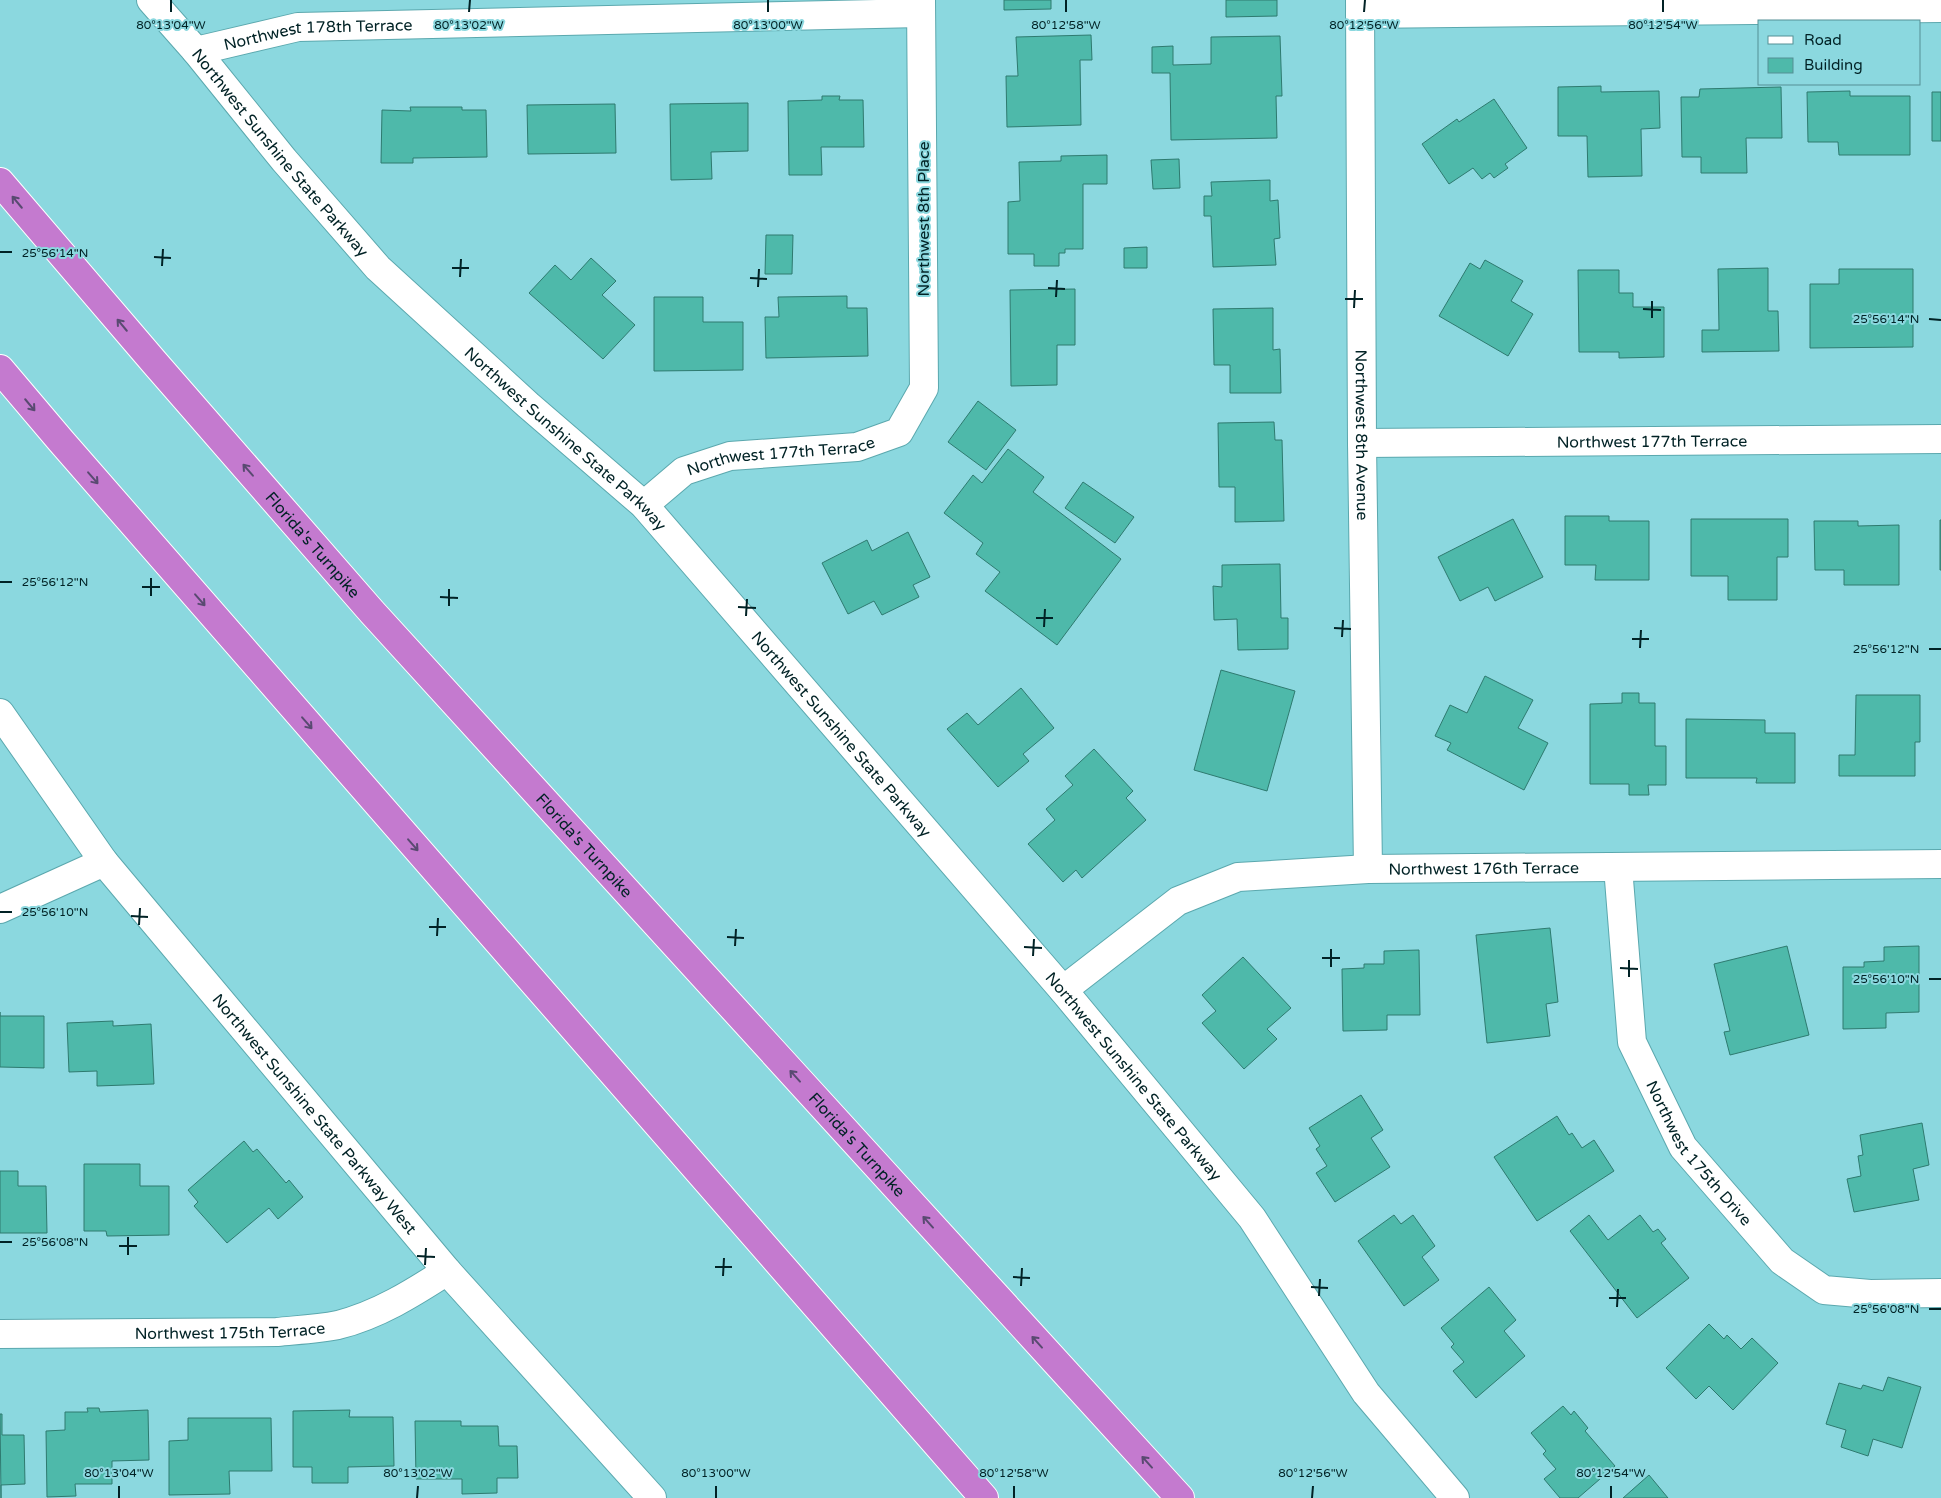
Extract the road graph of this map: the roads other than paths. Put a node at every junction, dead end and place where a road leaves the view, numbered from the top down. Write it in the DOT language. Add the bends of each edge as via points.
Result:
graph roads {
  1 [pos="151,0"];
  2 [pos="921,6"];
  3 [pos="1360,7"];
  4 [pos="1941,8"];
  5 [pos="196,51"];
  6 [pos="0,182"];
  7 [pos="0,369"];
  8 [pos="899,432"];
  9 [pos="1941,439"];
  10 [pos="1362,443"];
  11 [pos="644,505"];
  12 [pos="0,712"];
  13 [pos="104,862"];
  14 [pos="1941,864"];
  15 [pos="1618,867"];
  16 [pos="1368,869"];
  17 [pos="0,909"];
  18 [pos="1063,990"];
  19 [pos="447,1271"];
  20 [pos="1941,1294"];
  21 [pos="0,1334"];
  22 [pos="652,1498"];
  23 [pos="984,1498"];
  24 [pos="1180,1498"];
  25 [pos="1455,1498"];
  1 -- 5 [label="street, Northwest Sunshine State Parkway"];
  2 -- 5 [label="street, Northwest 178th Terrace" via="298,27"];
  2 -- 8 [label="street, Northwest 8th Place" via="924,388"];
  3 -- 4 [label="street"];
  3 -- 10 [label="street, Northwest 8th Avenue"];
  5 -- 11 [label="street, Northwest Sunshine State Parkway" via="284,160 378,268 528,405"];
  24 -- 6 [label="highway, Florida's Turnpike, one-way" via="372,612"];
  7 -- 23 [label="highway, one-way"];
  8 -- 11 [label="street, Northwest 177th Terrace" via="857,448 730,456 684,470"];
  9 -- 10 [label="street, Northwest 177th Terrace"];
  10 -- 16 [label="street, Northwest 8th Avenue"];
  11 -- 18 [label="street, Northwest Sunshine State Parkway"];
  12 -- 13 [label="street, Northwest Sunshine State Parkway West"];
  13 -- 17 [label="street"];
  13 -- 19 [label="street, Northwest Sunshine State Parkway West"];
  14 -- 15 [label="street, Northwest 176th Terrace"];
  15 -- 16 [label="street, Northwest 176th Terrace"];
  15 -- 20 [label="street, Northwest 175th Drive" via="1632,1042 1683,1147 1782,1261 1824,1290"];
  16 -- 18 [label="street, Northwest 176th Terrace" via="1230,880 1178,901"];
  18 -- 25 [label="street, Northwest Sunshine State Parkway" via="1252,1218 1366,1393"];
  19 -- 21 [label="street, Northwest 175th Terrace" via="377,1311 339,1324 310,1329"];
  19 -- 22 [label="street, Northwest Sunshine State Parkway West"];
}
